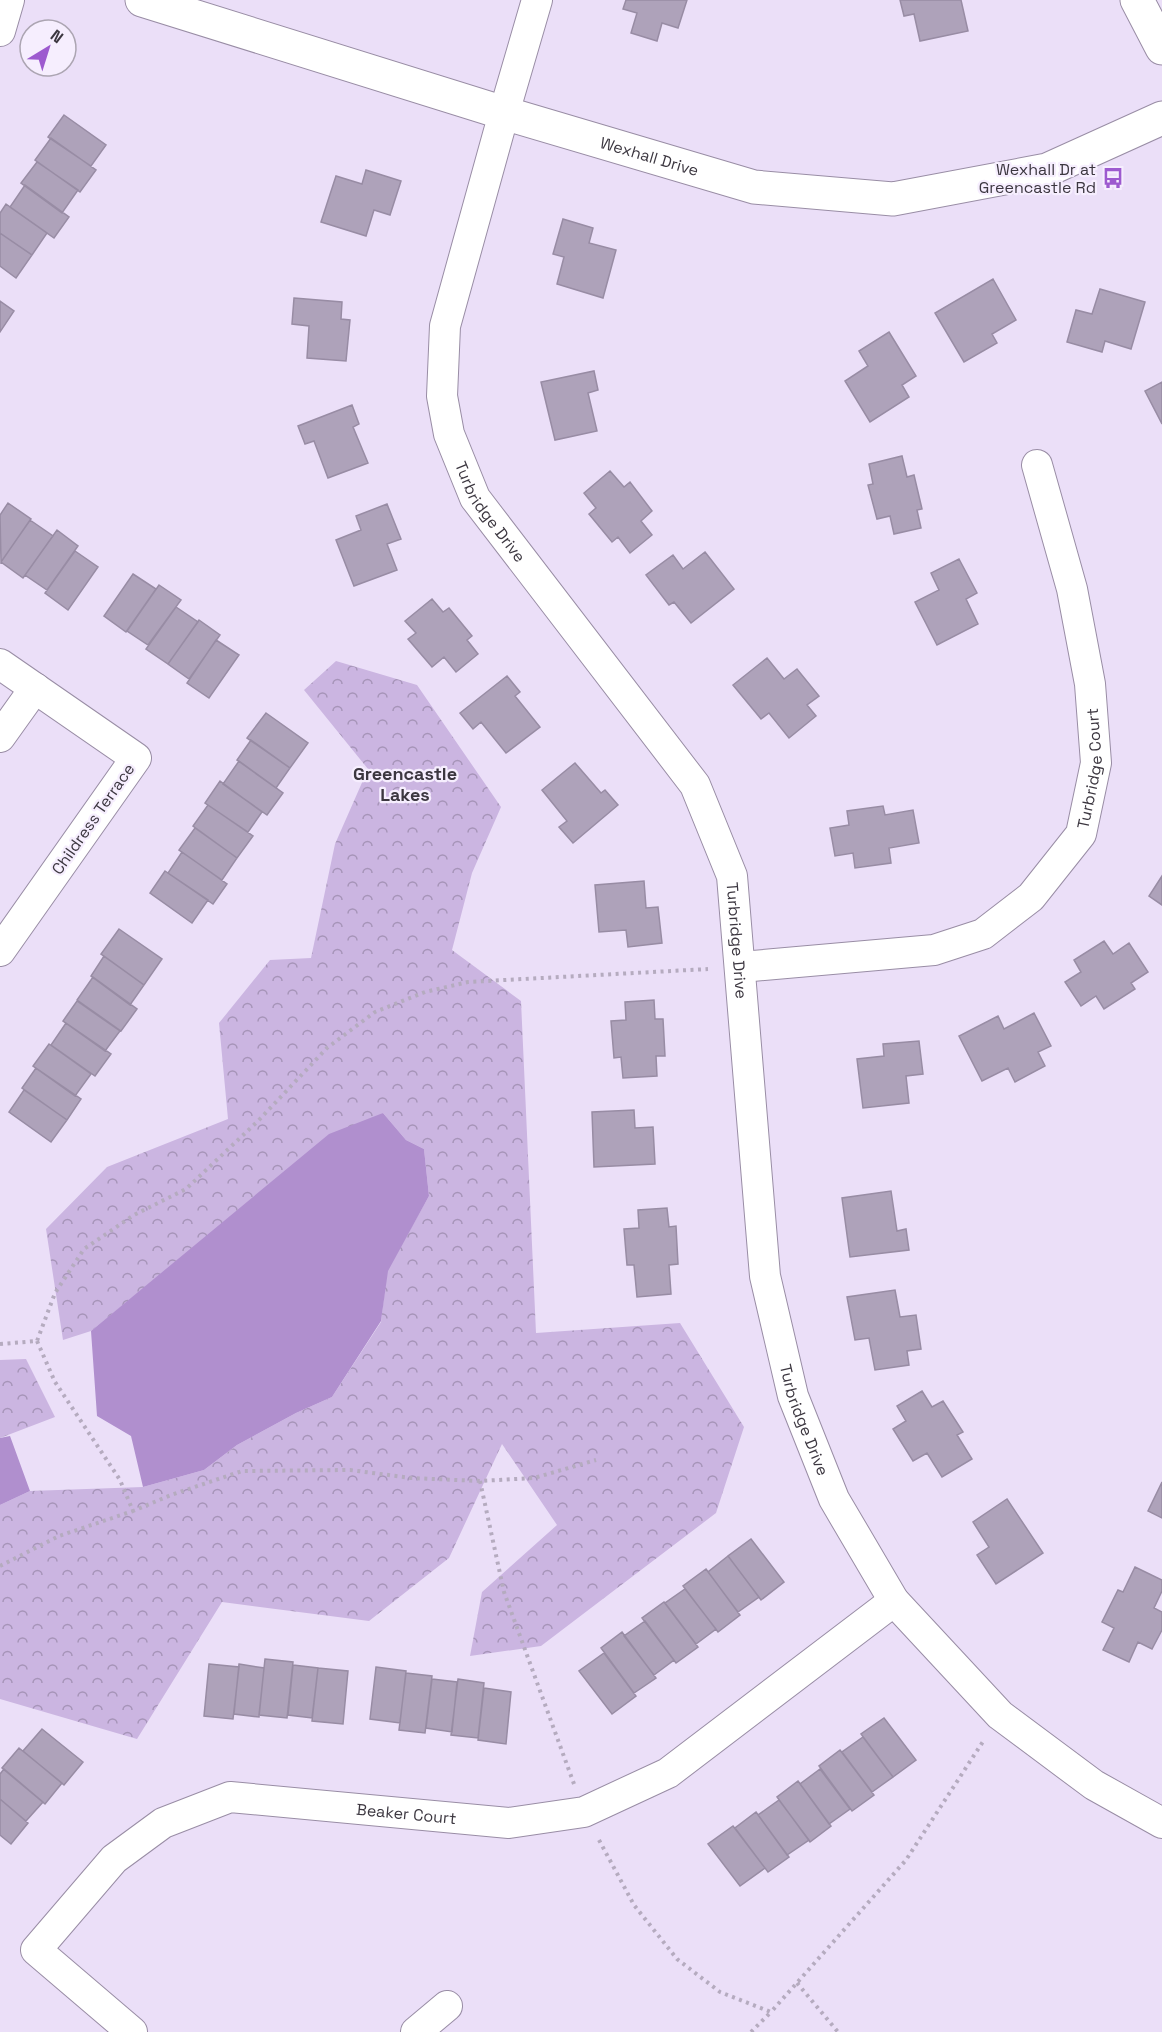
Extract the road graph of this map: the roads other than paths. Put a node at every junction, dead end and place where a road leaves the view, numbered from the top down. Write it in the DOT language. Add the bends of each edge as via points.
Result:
graph roads {
  1 [pos="9,0"];
  2 [pos="142,0"];
  3 [pos="537,0"];
  4 [pos="1137,0"];
  5 [pos="0,32"];
  6 [pos="1162,48"];
  7 [pos="504,113"];
  8 [pos="1162,118"];
  9 [pos="1037,465"];
  10 [pos="0,664"];
  11 [pos="35,688"];
  12 [pos="0,737"];
  13 [pos="0,951"];
  14 [pos="741,967"];
  15 [pos="894,1600"];
  16 [pos="1162,1822"];
  17 [pos="447,2006"];
  18 [pos="132,2032"];
  19 [pos="416,2032"];
  1 -- 5 [label="street"];
  2 -- 7 [label="street, Wexhall Drive"];
  3 -- 7 [label="street, Turbridge Drive"];
  4 -- 6 [label="street"];
  7 -- 8 [label="street, Wexhall Drive" via="754,188 893,199 1047,170"];
  7 -- 14 [label="street, Turbridge Drive" via="445,326 442,396 448,434 475,498 694,785 732,876"];
  9 -- 14 [label="street, Turbridge Court" via="1072,589 1090,684 1096,763 1081,834 1031,897 983,934 934,950"];
  10 -- 11 [label="street, Childress Terrace"];
  11 -- 12 [label="street"];
  11 -- 13 [label="street, Childress Terrace" via="136,758"];
  14 -- 15 [label="street, Turbridge Drive" via="765,1276 793,1396 834,1499"];
  15 -- 16 [label="street, Turbridge Drive" via="1000,1715 1094,1785"];
  15 -- 18 [label="street, Beaker Court" via="668,1773 584,1812 509,1822 230,1797 162,1823 114,1860 36,1950"];
  17 -- 19 [label="street"];
}
